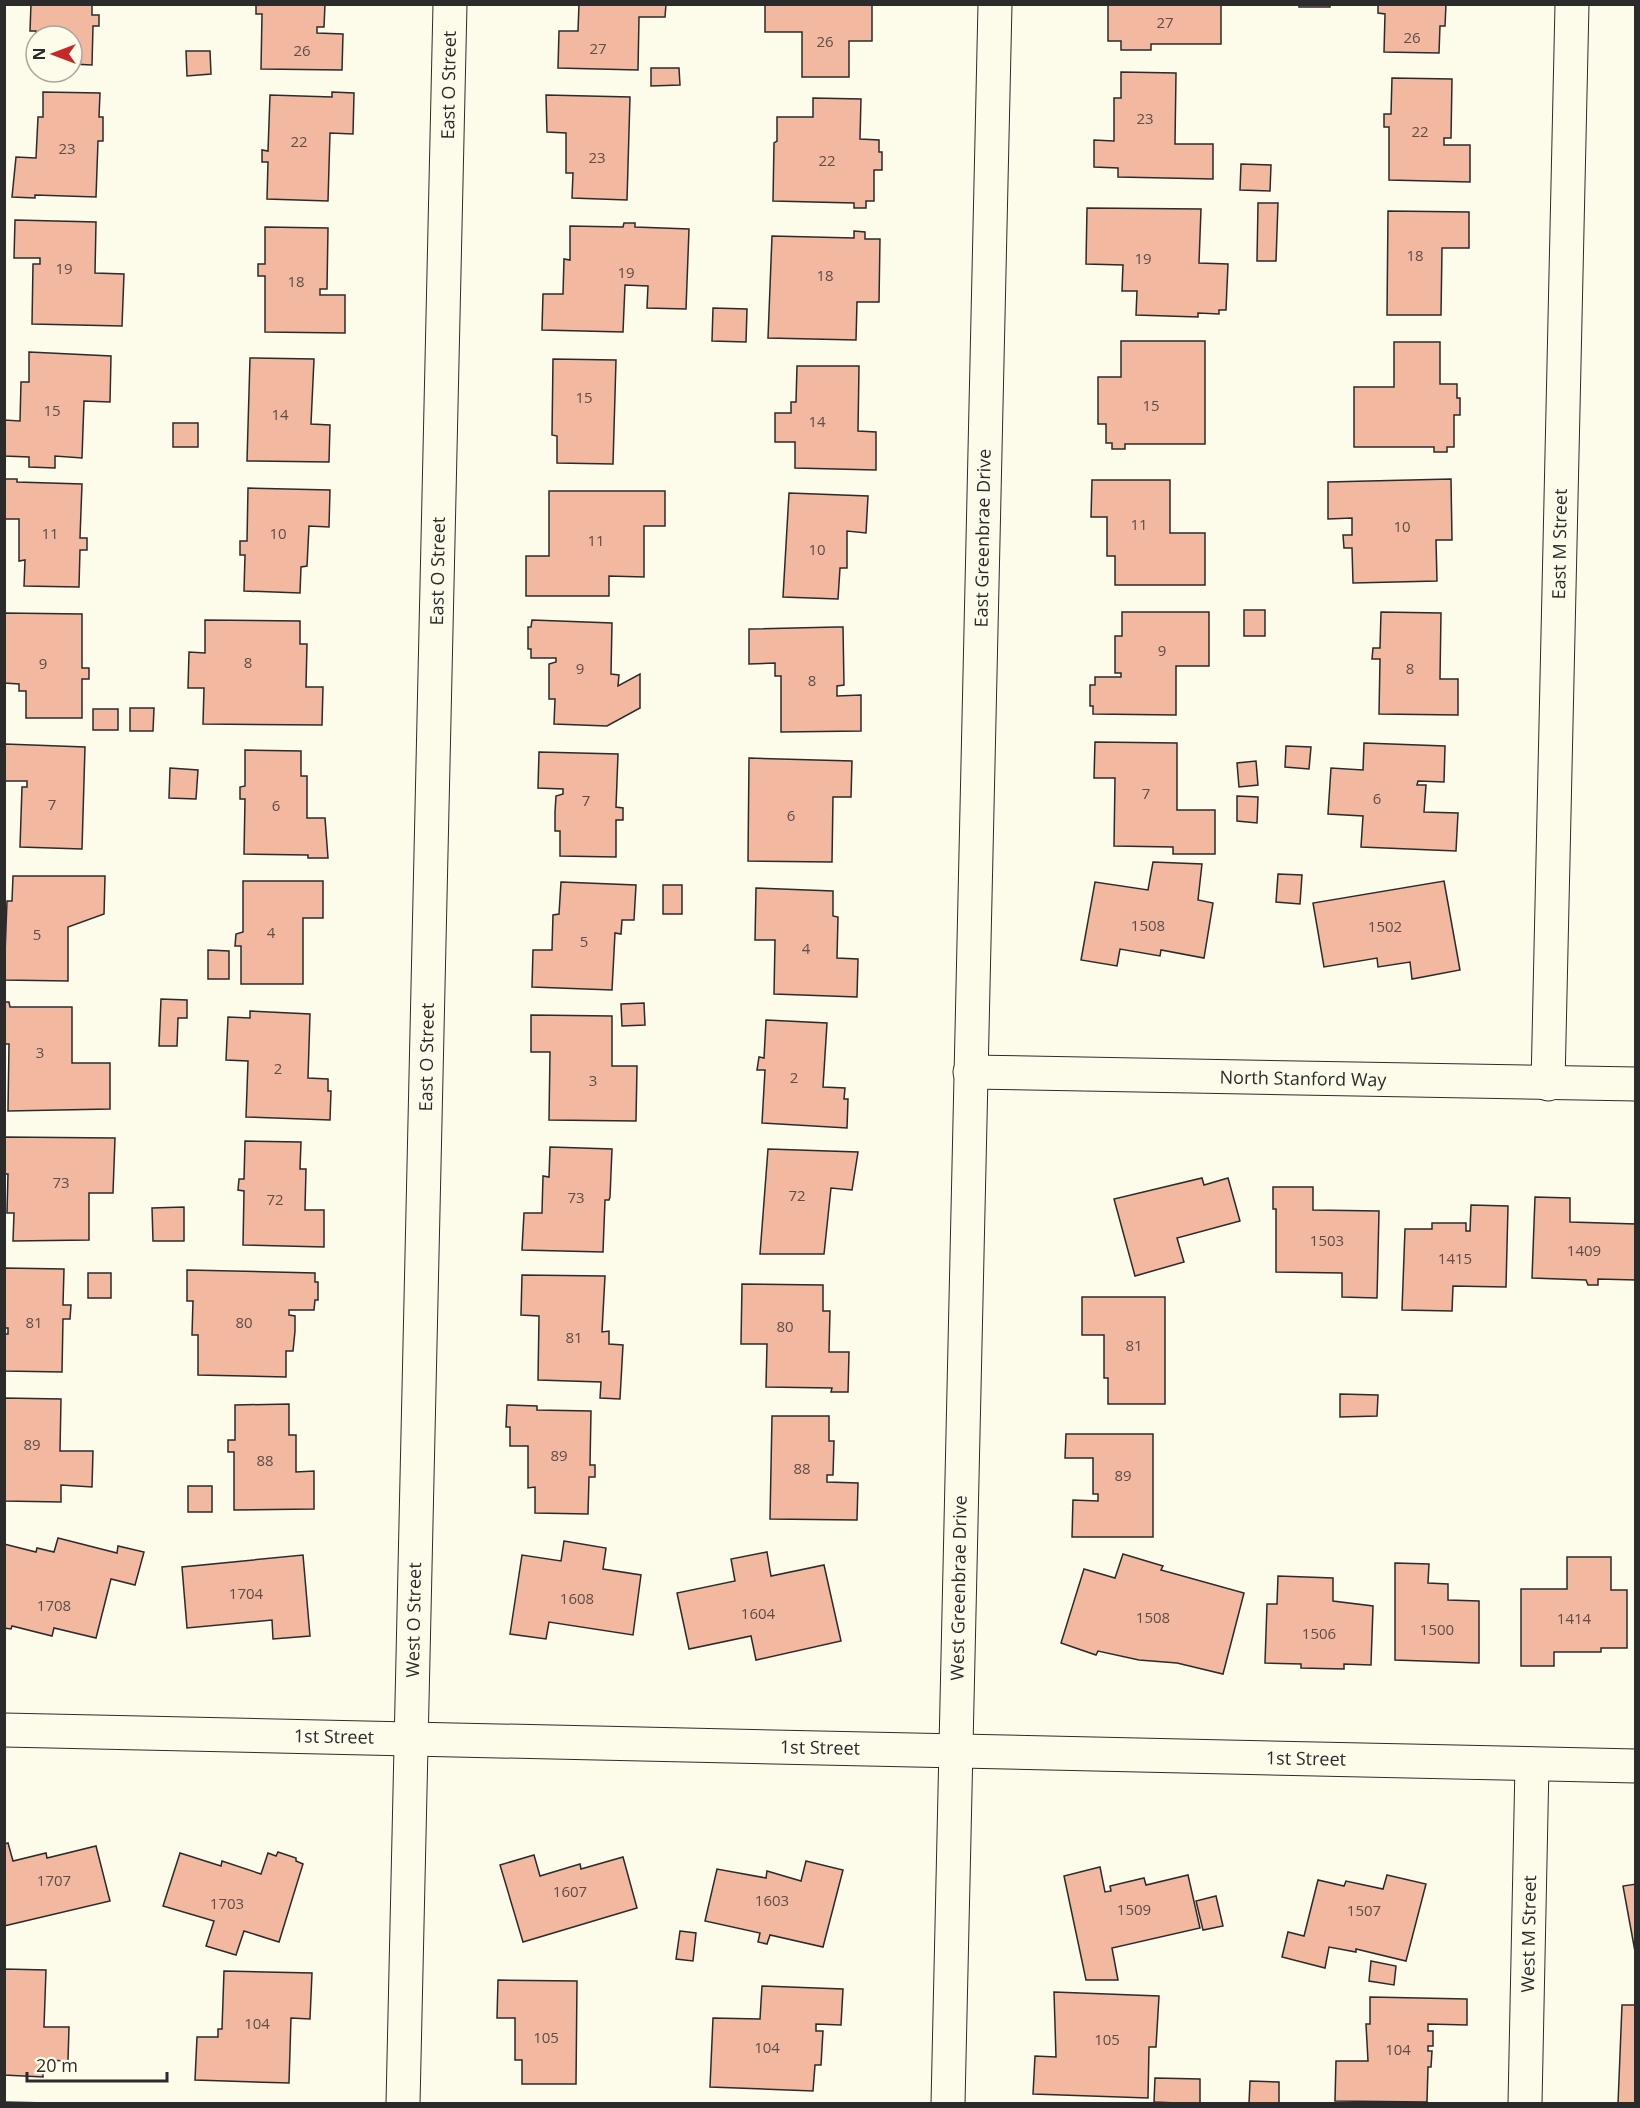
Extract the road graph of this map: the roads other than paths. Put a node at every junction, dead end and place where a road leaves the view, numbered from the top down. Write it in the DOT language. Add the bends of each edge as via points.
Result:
graph roads {
  1 [pos="450,4"];
  2 [pos="995,4"];
  3 [pos="1572,4"];
  4 [pos="970,1072"];
  5 [pos="1548,1084"];
  6 [pos="1635,1084"];
  7 [pos="426,1137"];
  8 [pos="4,1730"];
  9 [pos="412,1739"];
  10 [pos="956,1751"];
  11 [pos="1532,1764"];
  12 [pos="1635,1766"];
  13 [pos="403,2103"];
  14 [pos="948,2103"];
  15 [pos="1525,2103"];
  1 -- 7 [label="street, East O Street"];
  2 -- 4 [label="street, East Greenbrae Drive"];
  3 -- 5 [label="street, East M Street"];
  4 -- 5 [label="street, North Stanford Way"];
  4 -- 10 [label="street, West Greenbrae Drive"];
  5 -- 6 [label="street, North Stanford Way"];
  7 -- 9 [label="street, West O Street"];
  8 -- 9 [label="street, 1st Street"];
  9 -- 10 [label="street, 1st Street"];
  9 -- 13 [label="street, West O Street"];
  10 -- 11 [label="street, 1st Street"];
  10 -- 14 [label="street, West Greenbrae Drive"];
  11 -- 12 [label="street, 1st Street"];
  11 -- 15 [label="street, West M Street"];
}
